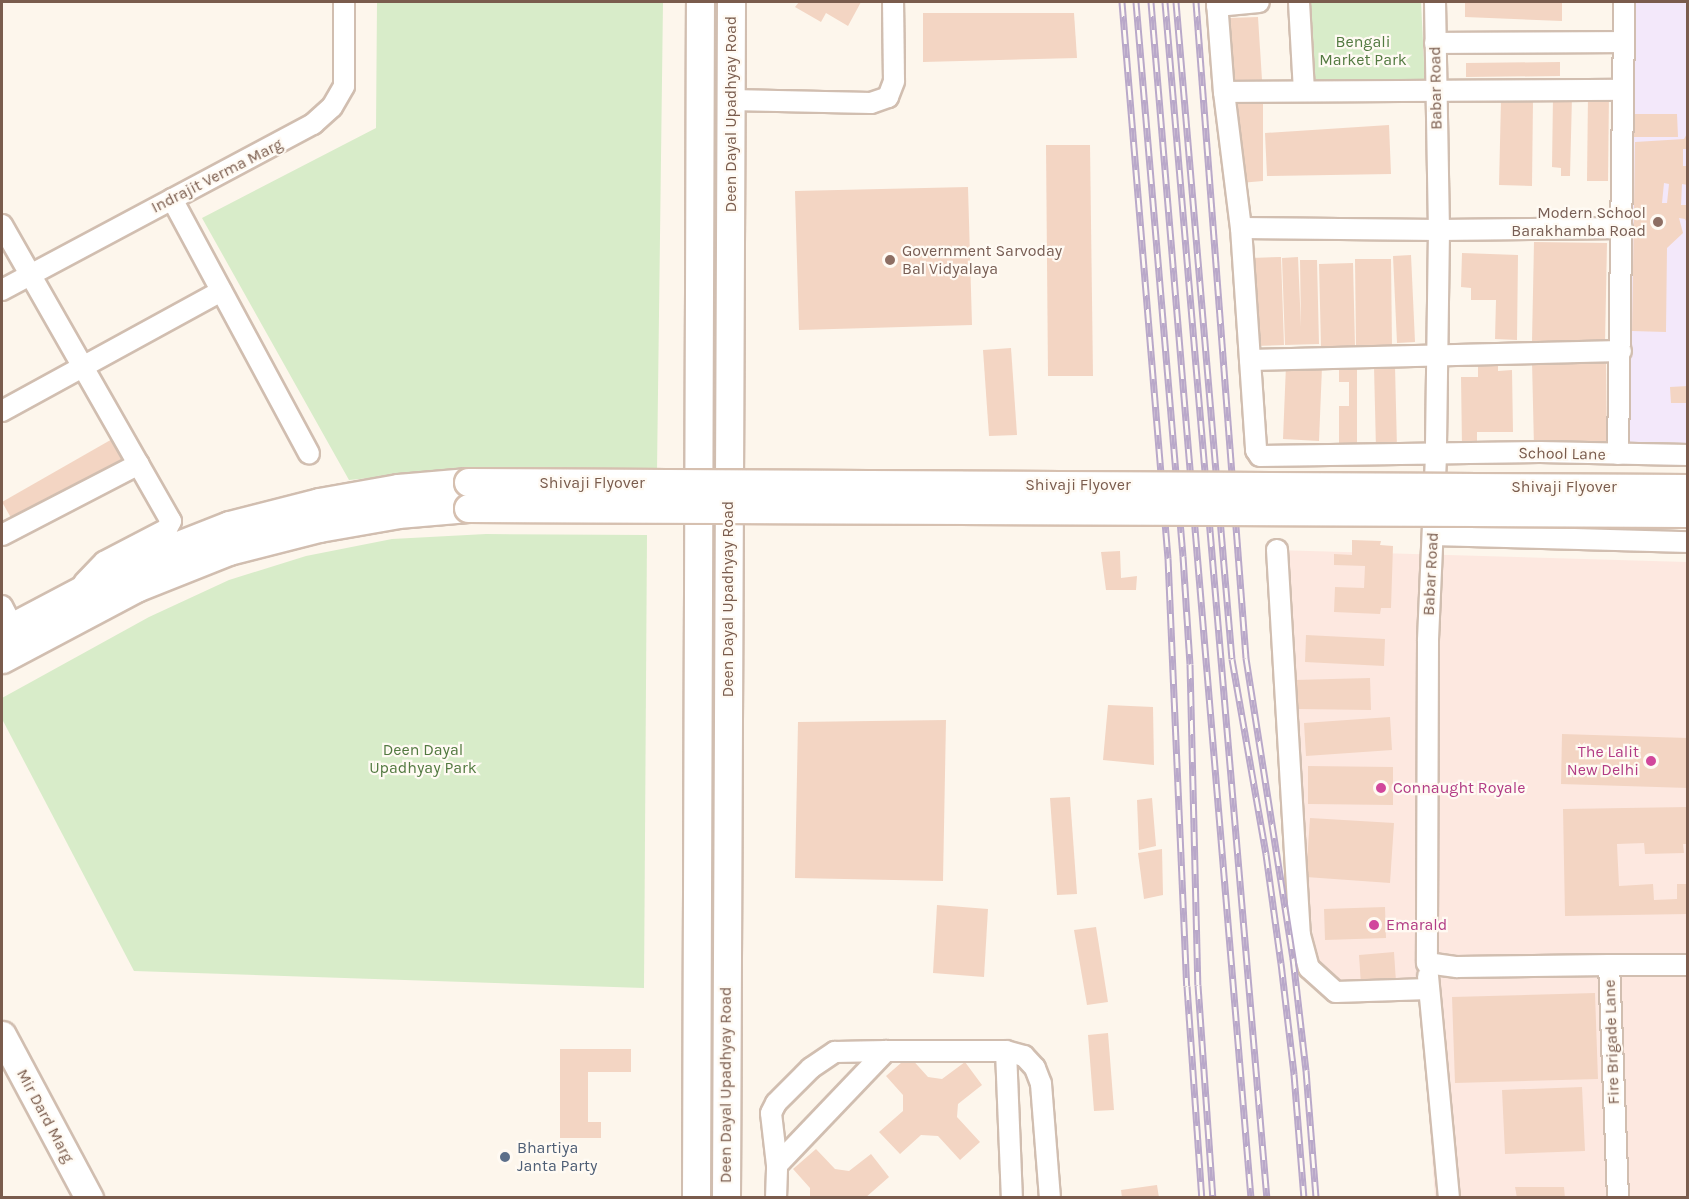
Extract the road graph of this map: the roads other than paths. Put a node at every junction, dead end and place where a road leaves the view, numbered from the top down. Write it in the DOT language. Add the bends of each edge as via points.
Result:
graph roads {
  1 [pos="344,2"];
  2 [pos="700,2"];
  3 [pos="731,2"];
  4 [pos="893,2"];
  5 [pos="1259,2"];
  6 [pos="1299,2"];
  7 [pos="1435,2"];
  8 [pos="1624,2"];
  9 [pos="1217,4"];
  10 [pos="1624,42"];
  11 [pos="1435,43"];
  12 [pos="1436,90"];
  13 [pos="1623,90"];
  14 [pos="1304,91"];
  15 [pos="1224,92"];
  16 [pos="730,100"];
  17 [pos="172,199"];
  18 [pos="2,225"];
  19 [pos="1241,228"];
  20 [pos="1622,228"];
  21 [pos="1439,230"];
  22 [pos="30,274"];
  23 [pos="2,290"];
  24 [pos="221,291"];
  25 [pos="1621,351"];
  26 [pos="1437,357"];
  27 [pos="1250,360"];
  28 [pos="83,366"];
  29 [pos="2,411"];
  30 [pos="309,453"];
  31 [pos="1618,454"];
  32 [pos="1688,454"];
  33 [pos="1436,456"];
  34 [pos="140,464"];
  35 [pos="1688,488"];
  36 [pos="468,495"];
  37 [pos="1688,513"];
  38 [pos="2,535"];
  39 [pos="1434,535"];
  40 [pos="1688,542"];
  41 [pos="1277,550"];
  42 [pos="74,594"];
  43 [pos="5,622"];
  44 [pos="2,659"];
  45 [pos="1427,963"];
  46 [pos="1609,965"];
  47 [pos="1688,965"];
  48 [pos="1429,989"];
  49 [pos="2,1035"];
  50 [pos="1006,1050"];
  51 [pos="886,1052"];
  52 [pos="777,1165"];
  53 [pos="89,1197"];
  54 [pos="696,1197"];
  55 [pos="726,1197"];
  56 [pos="776,1197"];
  57 [pos="1012,1197"];
  58 [pos="1050,1197"];
  59 [pos="1449,1197"];
  60 [pos="1618,1197"];
  1 -- 17 [label="street, Indrajit Verma Marg" via="344,86 332,107 290,138"];
  2 -- 54 [label="main road, Deen Dayal Upadhyay Road"];
  3 -- 16 [label="main road, Deen Dayal Upadhyay Road"];
  4 -- 16 [label="street" via="894,81 888,97 871,103"];
  5 -- 9 [label="street"];
  6 -- 14 [label="street"];
  7 -- 11 [label="street, Babar Road"];
  8 -- 10 [label="street"];
  9 -- 15 [label="street"];
  10 -- 11 [label="street"];
  10 -- 13 [label="street"];
  11 -- 12 [label="street, Babar Road"];
  12 -- 13 [label="street"];
  12 -- 14 [label="street"];
  12 -- 21 [label="street, Babar Road"];
  13 -- 20 [label="street"];
  14 -- 15 [label="street"];
  15 -- 19 [label="street"];
  16 -- 55 [label="main road, Deen Dayal Upadhyay Road"];
  17 -- 22 [label="street, Indrajit Verma Marg"];
  17 -- 24 [label="street"];
  18 -- 22 [label="street"];
  19 -- 21 [label="street"];
  19 -- 27 [label="street"];
  20 -- 21 [label="street"];
  20 -- 25 [label="street"];
  21 -- 26 [label="street, Babar Road"];
  22 -- 23 [label="street, Indrajit Verma Marg"];
  22 -- 28 [label="street"];
  24 -- 28 [label="street"];
  24 -- 30 [label="street"];
  25 -- 26 [label="street"];
  25 -- 31 [label="street"];
  26 -- 27 [label="street"];
  26 -- 33 [label="street, Babar Road"];
  27 -- 33 [label="street, School Lane" via="1256,450 1260,456"];
  28 -- 29 [label="street"];
  28 -- 34 [label="street"];
  31 -- 32 [label="street, School Lane"];
  31 -- 33 [label="street, School Lane"];
  33 -- 39 [label="street, Babar Road"];
  34 -- 38 [label="street"];
  34 -- 42 [label="street" via="170,518 170,527 104,562"];
  35 -- 36 [label="main road, Shivaji Flyover, bridge"];
  36 -- 37 [label="main road, Shivaji Flyover, bridge"];
  36 -- 42 [label="main road" via="398,488 229,525 135,562"];
  36 -- 44 [label="main road" via="229,551 136,588"];
  39 -- 40 [label="street"];
  39 -- 45 [label="street, Babar Road" via="1428,641"];
  41 -- 48 [label="street" via="1300,935 1309,968 1336,992"];
  42 -- 43 [label="main road"];
  45 -- 46 [label="street" via="1457,967"];
  45 -- 48 [label="street, Babar Road"];
  46 -- 47 [label="street, Fire Brigade Lane"];
  46 -- 60 [label="street, Fire Brigade Lane"];
  48 -- 59 [label="street, Babar Road"];
  49 -- 53 [label="main road, Mir Dard Marg"];
  50 -- 51 [label="street"];
  50 -- 57 [label="street"];
  50 -- 58 [label="street" via="1024,1056 1035,1068 1041,1084"];
  51 -- 52 [label="street"];
  51 -- 52 [label="street" via="835,1052 776,1103 771,1113"];
  52 -- 56 [label="street"];
}
